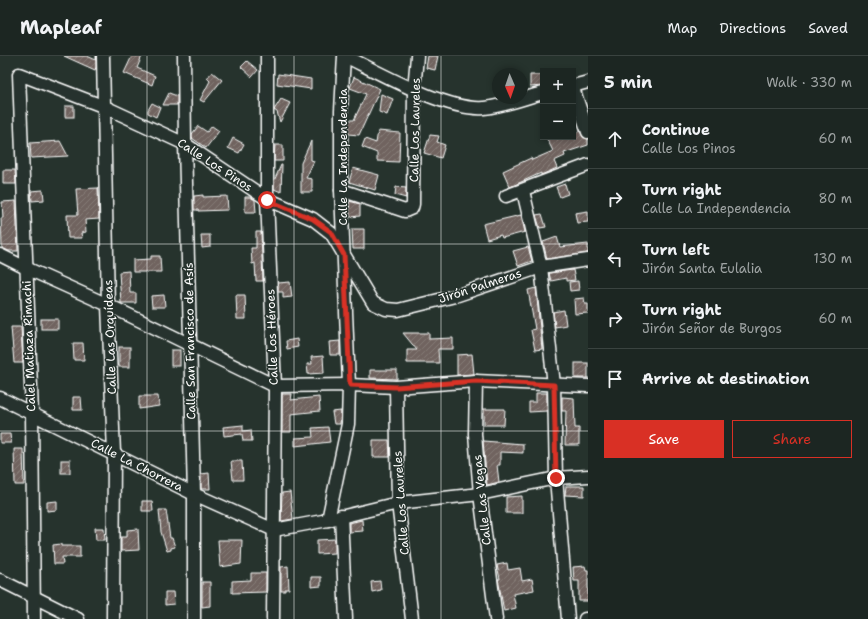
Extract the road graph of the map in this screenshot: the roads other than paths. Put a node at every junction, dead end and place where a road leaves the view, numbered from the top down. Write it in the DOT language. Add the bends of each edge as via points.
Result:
graph roads {
  1 [pos="103,56"];
  2 [pos="267,56"];
  3 [pos="345,56"];
  4 [pos="417,56"];
  5 [pos="184,60"];
  6 [pos="19,74"];
  7 [pos="588,82"];
  8 [pos="576,86"];
  9 [pos="414,90"];
  10 [pos="540,94"];
  11 [pos="576,96"];
  12 [pos="105,107"];
  13 [pos="588,132"];
  14 [pos="185,144"];
  15 [pos="588,165"];
  16 [pos="341,190"];
  17 [pos="522,191"];
  18 [pos="506,196"];
  19 [pos="267,200"];
  20 [pos="0,255"];
  21 [pos="344,255"];
  22 [pos="588,260"];
  23 [pos="541,267"];
  24 [pos="26,268"];
  25 [pos="373,303"];
  26 [pos="108,305"];
  27 [pos="190,346"];
  28 [pos="476,381"];
  29 [pos="350,385"];
  30 [pos="554,385"];
  31 [pos="275,386"];
  32 [pos="588,386"];
  33 [pos="396,387"];
  34 [pos="0,398"];
  35 [pos="32,413"];
  36 [pos="114,453"];
  37 [pos="588,476"];
  38 [pos="556,478"];
  39 [pos="194,494"];
  40 [pos="480,494"];
  41 [pos="398,503"];
  42 [pos="341,516"];
  43 [pos="328,520"];
  44 [pos="274,530"];
  45 [pos="0,580"];
  46 [pos="34,597"];
  47 [pos="34,619"];
  48 [pos="78,619"];
  49 [pos="113,619"];
  50 [pos="194,619"];
  51 [pos="273,619"];
  52 [pos="346,619"];
  53 [pos="412,619"];
  54 [pos="496,619"];
  55 [pos="568,619"];
  1 -- 12 [label="street, Calle Las Orquídeas"];
  2 -- 19 [label="street, Calle Los Héroes"];
  3 -- 9 [label="street"];
  3 -- 16 [label="street, Calle La Independencia" via="341,111"];
  4 -- 9 [label="street, Calle Los Laureles"];
  5 -- 14 [label="street, Calle San Francisco de Asís"];
  6 -- 12 [label="street, Calle Los Pinos"];
  6 -- 24 [label="street, Calel Matiaza Rimachi"];
  7 -- 8 [label="street"];
  9 -- 10 [label="street" via="469,108 484,108"];
  9 -- 16 [label="street, Calle Los Laureles" via="412,208 405,211"];
  11 -- 13 [label="street"];
  12 -- 14 [label="street, Calle Los Pinos"];
  12 -- 26 [label="street, Calle Las Orquídeas"];
  14 -- 19 [label="street, Calle Los Pinos"];
  14 -- 27 [label="street, Calle San Francisco de Asís"];
  15 -- 17 [label="street"];
  16 -- 21 [label="street, Calle La Independencia"];
  17 -- 18 [label="street"];
  17 -- 23 [label="street"];
  19 -- 21 [label="street, Calle Los Pinos" via="313,219 331,232"];
  19 -- 31 [label="street, Calle Los Héroes"];
  20 -- 24 [label="street"];
  21 -- 25 [label="street, Calle Los Pinos"];
  21 -- 29 [label="street, Calle La Independencia"];
  22 -- 23 [label="street, Jirón Palmeras"];
  23 -- 25 [label="street, Jirón Palmeras" via="455,296 398,310 386,309"];
  23 -- 30 [label="street"];
  24 -- 26 [label="street"];
  24 -- 35 [label="street, Calel Matiaza Rimachi"];
  26 -- 27 [label="street"];
  26 -- 36 [label="street, Calle Las Orquídeas"];
  27 -- 31 [label="street"];
  27 -- 39 [label="street, Calle San Francisco de Asís"];
  28 -- 30 [label="street"];
  28 -- 33 [label="street"];
  28 -- 40 [label="street, Calle Las Vegas" via="475,434"];
  29 -- 31 [label="street"];
  29 -- 33 [label="street"];
  29 -- 43 [label="street, Calle La Independencia" via="348,424"];
  30 -- 32 [label="street"];
  30 -- 38 [label="street"];
  31 -- 44 [label="street, Calle Los Héroes"];
  33 -- 41 [label="street, Calle Los Laureles"];
  34 -- 35 [label="street, Calle La Chorrera"];
  35 -- 36 [label="street, Calle La Chorrera"];
  35 -- 46 [label="street, Calel Matiaza Rimachi"];
  36 -- 39 [label="street, Calle La Chorrera"];
  36 -- 49 [label="street, Calle Las Orquídeas"];
  37 -- 38 [label="street"];
  38 -- 40 [label="street"];
  38 -- 55 [label="street"];
  39 -- 44 [label="street, Calle La Chorrera"];
  39 -- 50 [label="street, Calle San Francisco de Asís"];
  40 -- 41 [label="street"];
  40 -- 54 [label="street, Calle Las Vegas"];
  41 -- 42 [label="street"];
  41 -- 53 [label="street, Calle Los Laureles"];
  42 -- 43 [label="street"];
  42 -- 52 [label="street"];
  43 -- 44 [label="street"];
  44 -- 51 [label="street, Calle Los Héroes"];
  45 -- 46 [label="street"];
  46 -- 47 [label="street, Calel Matiaza Rimachi"];
  46 -- 48 [label="street"];
}
